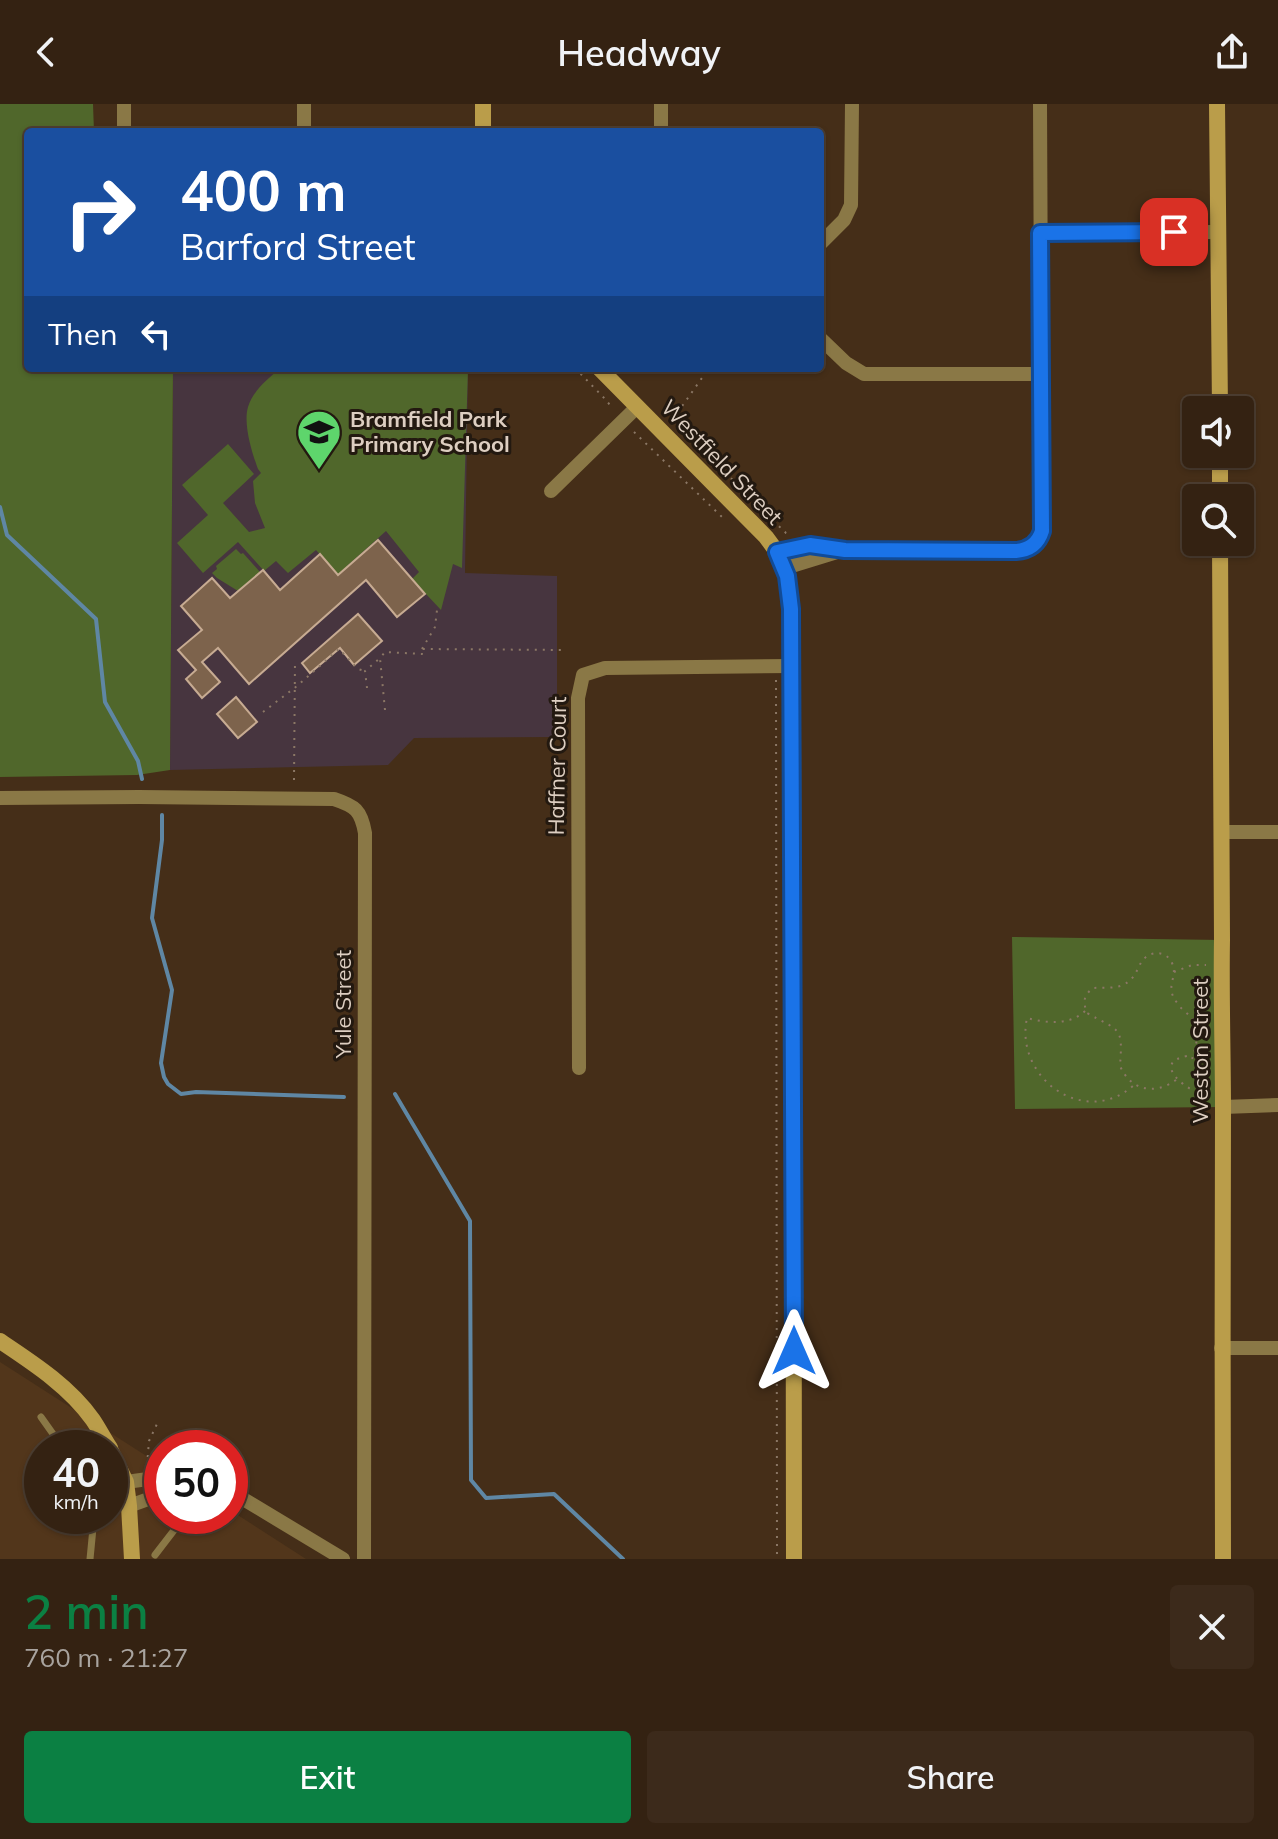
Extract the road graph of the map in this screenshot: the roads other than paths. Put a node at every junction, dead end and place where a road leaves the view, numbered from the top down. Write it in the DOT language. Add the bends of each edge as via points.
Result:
graph roads {
  1 [pos="124,104"];
  2 [pos="304,104"];
  3 [pos="483,104"];
  4 [pos="661,104"];
  5 [pos="852,104"];
  6 [pos="1040,104"];
  7 [pos="1217,104"];
  8 [pos="124,128"];
  9 [pos="304,128"];
  10 [pos="483,128"];
  11 [pos="661,128"];
  12 [pos="1218,232"];
  13 [pos="1040,233"];
  14 [pos="824,240"];
  15 [pos="824,342"];
  16 [pos="603,372"];
  17 [pos="1041,374"];
  18 [pos="1220,396"];
  19 [pos="637,407"];
  20 [pos="551,491"];
  21 [pos="845,550"];
  22 [pos="777,552"];
  23 [pos="1220,556"];
  24 [pos="785,568"];
  25 [pos="792,666"];
  26 [pos="0,798"];
  27 [pos="1222,832"];
  28 [pos="1278,832"];
  29 [pos="579,1068"];
  30 [pos="1217,1102"];
  31 [pos="1278,1105"];
  32 [pos="0,1341"];
  33 [pos="1221,1348"];
  34 [pos="1278,1348"];
  35 [pos="41,1417"];
  36 [pos="50,1430"];
  37 [pos="99,1430"];
  38 [pos="128,1498"];
  39 [pos="144,1501"];
  40 [pos="248,1502"];
  41 [pos="129,1506"];
  42 [pos="92,1534"];
  43 [pos="171,1534"];
  44 [pos="155,1555"];
  45 [pos="90,1559"];
  46 [pos="132,1559"];
  47 [pos="343,1559"];
  48 [pos="364,1559"];
  49 [pos="794,1559"];
  50 [pos="1223,1559"];
  1 -- 8 [label="street"];
  2 -- 9 [label="street"];
  3 -- 10 [label="main road"];
  4 -- 11 [label="street"];
  5 -- 14 [label="street" via="851,205"];
  6 -- 13 [label="street"];
  7 -- 12 [label="main road"];
  12 -- 13 [label="street"];
  12 -- 18 [label="main road"];
  13 -- 17 [label="street"];
  15 -- 17 [label="street" via="864,374"];
  16 -- 19 [label="main road, Westfield Street"];
  17 -- 21 [label="street" via="1042,531 1034,545 1016,551"];
  19 -- 20 [label="street"];
  19 -- 22 [label="main road, Westfield Street"];
  21 -- 22 [label="street" via="810,545"];
  21 -- 24 [label="street"];
  22 -- 24 [label="main road, Westfield Street"];
  23 -- 27 [label="main road, Weston Street"];
  24 -- 25 [label="main road, Westfield Street"];
  25 -- 29 [label="street, Haffner Court" via="605,668 583,675 578,698"];
  25 -- 49 [label="main road, Westfield Street"];
  26 -- 48 [label="street, Yule Street" via="334,799 351,805 362,818"];
  27 -- 28 [label="street"];
  27 -- 30 [label="main road, Weston Street"];
  30 -- 31 [label="street"];
  30 -- 33 [label="main road, Weston Street"];
  32 -- 37 [label="main road" via="64,1388"];
  33 -- 34 [label="street"];
  33 -- 50 [label="main road, Weston Street"];
  35 -- 36 [label="lane"];
  38 -- 41 [label="main road"];
  39 -- 41 [label="street"];
  40 -- 47 [label="street"];
  41 -- 46 [label="main road"];
  42 -- 45 [label="lane"];
  43 -- 44 [label="lane"];
}
